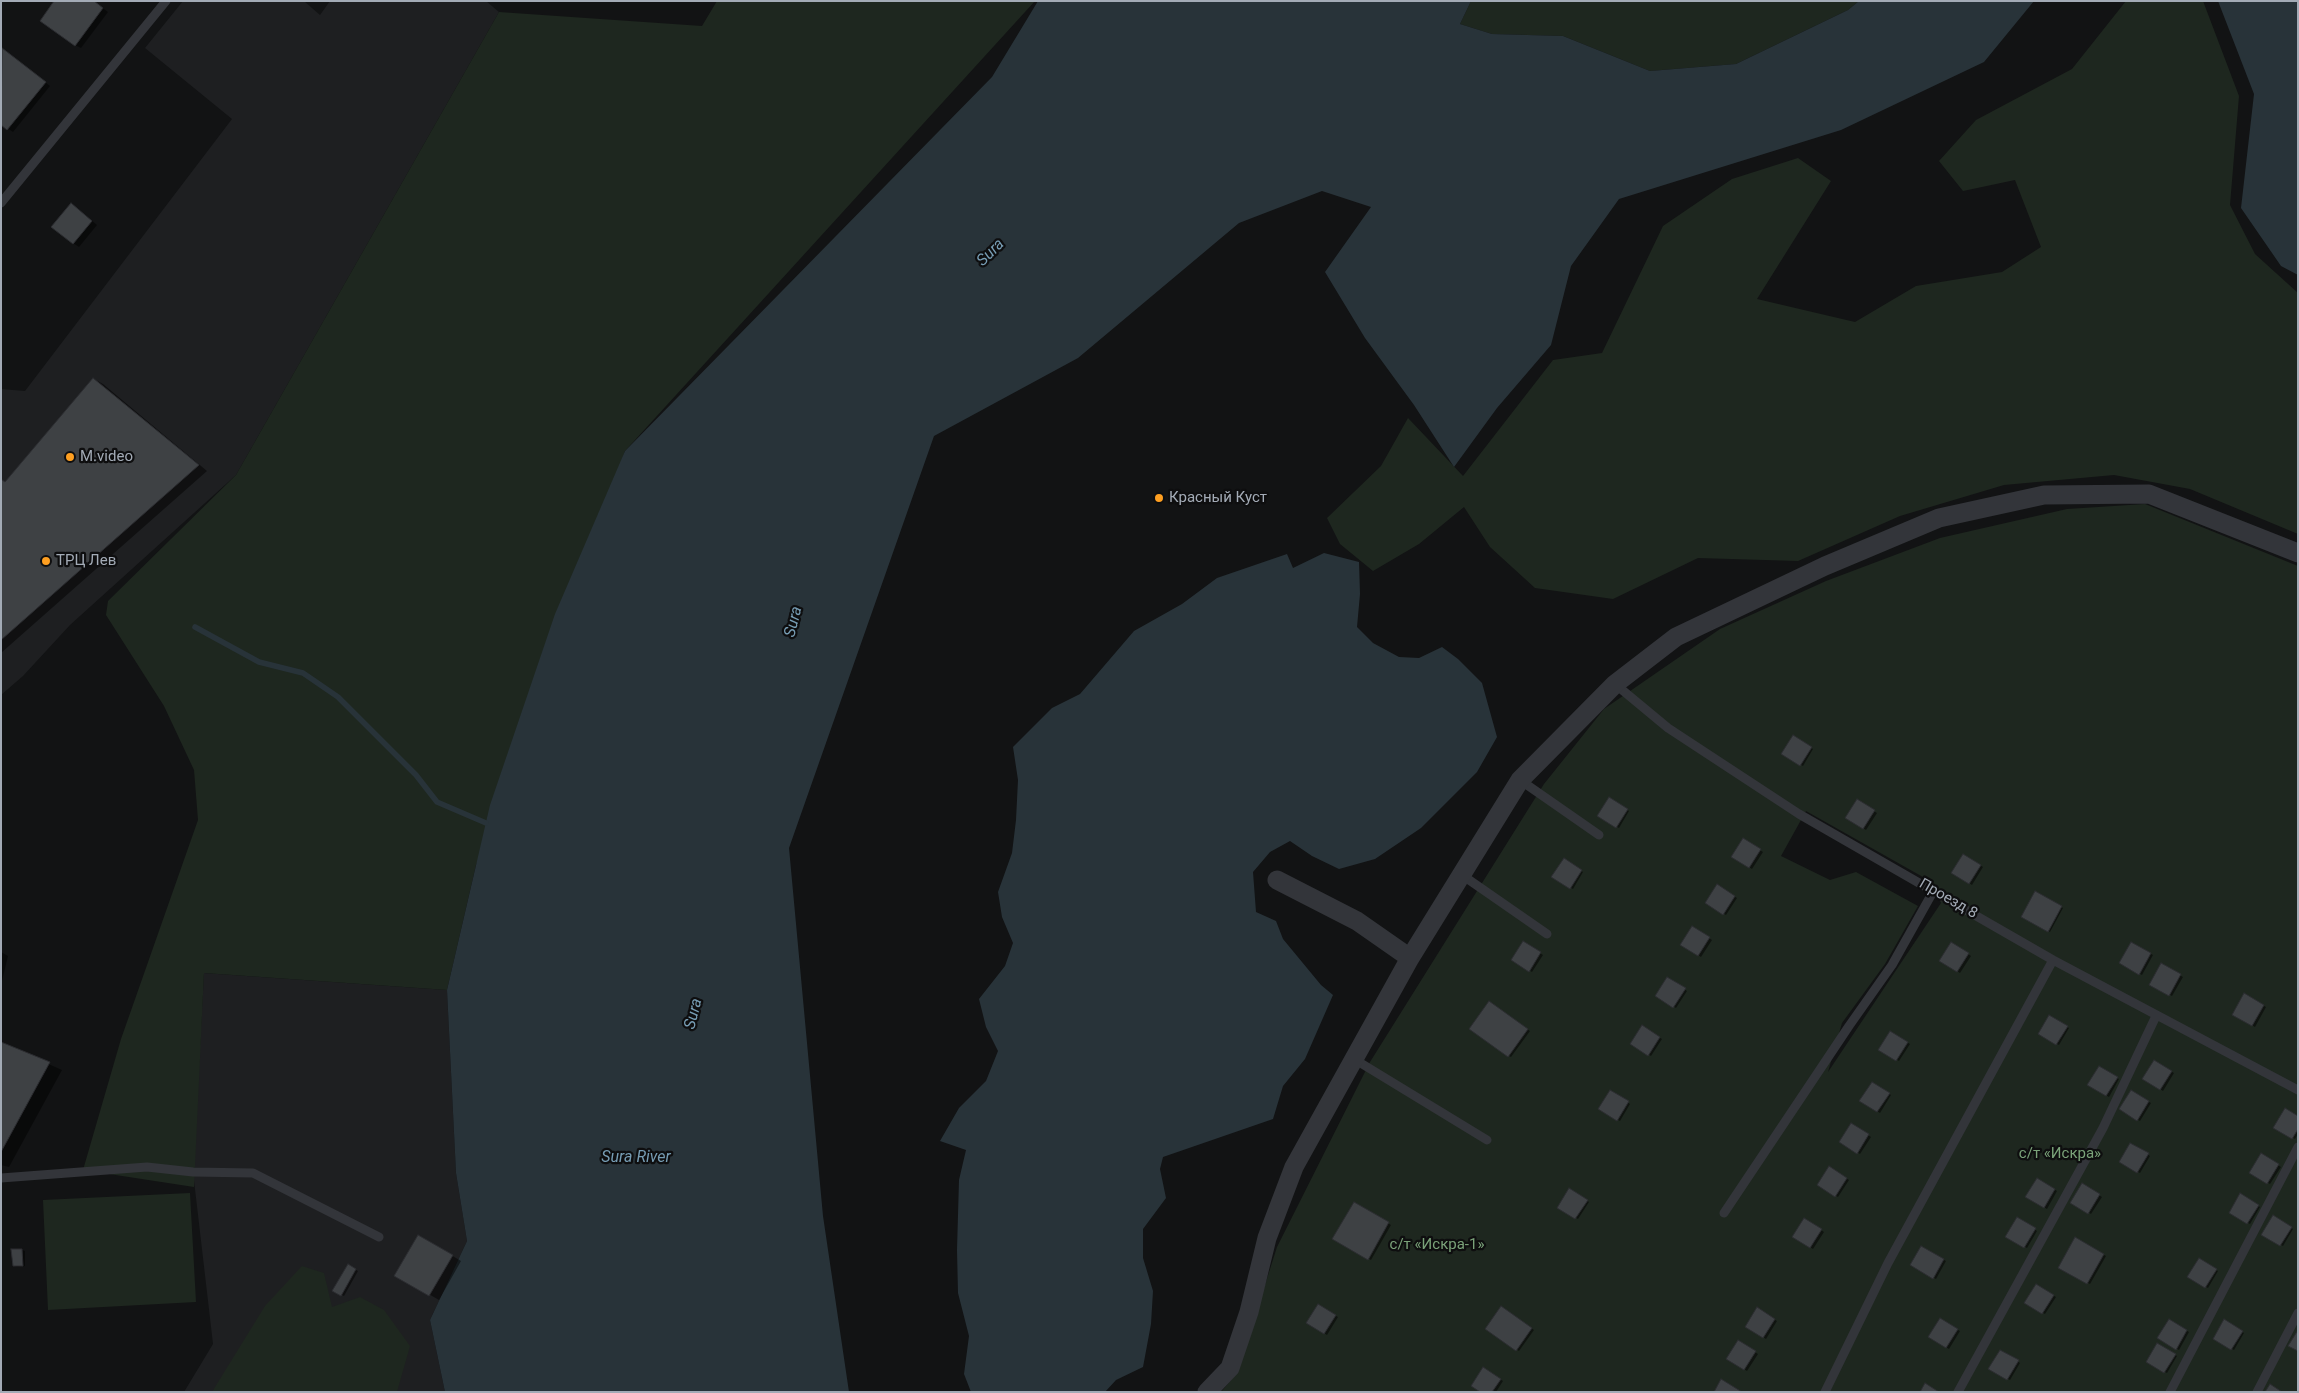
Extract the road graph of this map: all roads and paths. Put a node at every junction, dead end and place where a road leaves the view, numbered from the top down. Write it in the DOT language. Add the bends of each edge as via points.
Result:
graph roads {
  1 [pos="166,1"];
  2 [pos="1,203"];
  3 [pos="2298,553"];
  4 [pos="1614,684"];
  5 [pos="1520,780"];
  6 [pos="1599,835"];
  7 [pos="1462,875"];
  8 [pos="1277,880"];
  9 [pos="1934,890"];
  10 [pos="1547,934"];
  11 [pos="1410,958"];
  12 [pos="2053,960"];
  13 [pos="2156,1016"];
  14 [pos="1354,1059"];
  15 [pos="2298,1090"];
  16 [pos="1487,1140"];
  17 [pos="2298,1147"];
  18 [pos="1,1178"];
  19 [pos="1724,1213"];
  20 [pos="379,1237"];
  21 [pos="2298,1313"];
  22 [pos="1206,1392"];
  23 [pos="1825,1392"];
  24 [pos="1958,1392"];
  25 [pos="2170,1392"];
  26 [pos="2257,1392"];
  1 -- 2 [label="lane"];
  3 -- 4 [label="street" via="2149,494 2044,495 1939,518 1824,566 1676,637"];
  4 -- 5 [label="street"];
  4 -- 9 [label="lane, Проезд 8" via="1668,728 1790,809"];
  5 -- 6 [label="lane"];
  5 -- 7 [label="street"];
  7 -- 10 [label="lane"];
  7 -- 11 [label="street"];
  8 -- 11 [label="street" via="1357,921"];
  9 -- 12 [label="lane, Проезд 8"];
  9 -- 19 [label="lane" via="1892,965"];
  11 -- 14 [label="street"];
  12 -- 13 [label="lane, Проезд 8"];
  12 -- 23 [label="lane" via="1888,1263"];
  13 -- 15 [label="lane, Проезд 8"];
  13 -- 24 [label="lane" via="2103,1128"];
  14 -- 16 [label="lane"];
  14 -- 22 [label="street" via="1294,1167 1267,1238 1249,1312 1230,1368"];
  17 -- 25 [label="lane"];
  18 -- 20 [label="lane" via="147,1167 193,1172 253,1172"];
  21 -- 26 [label="lane"];
}
